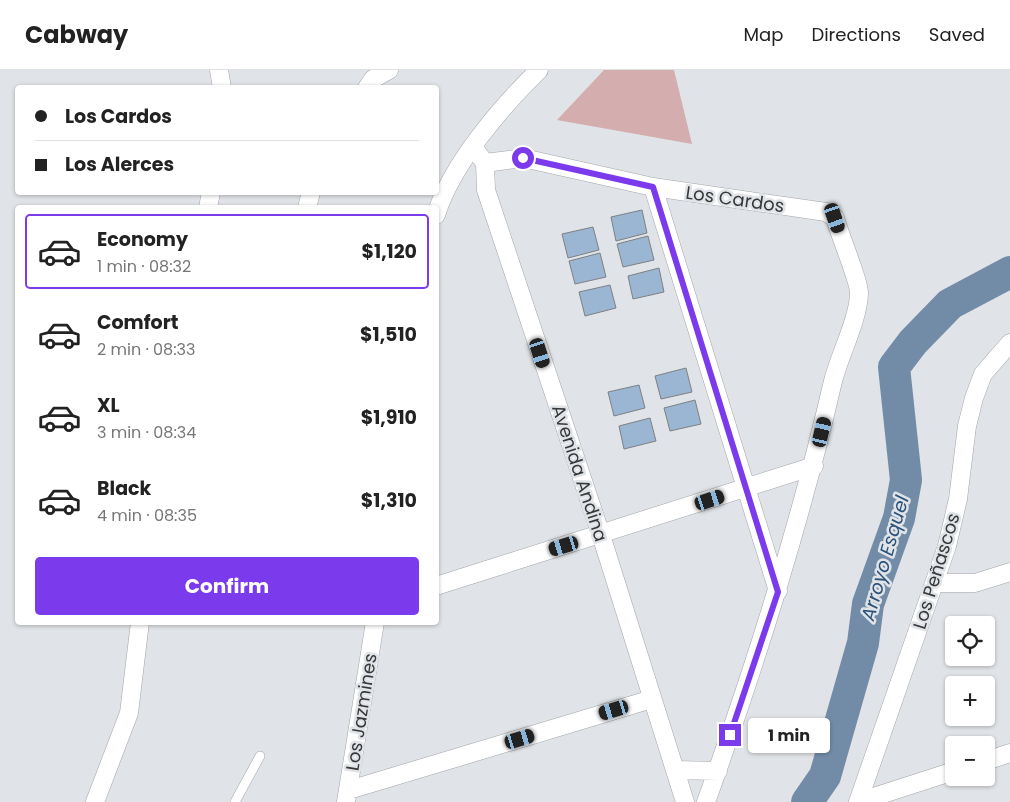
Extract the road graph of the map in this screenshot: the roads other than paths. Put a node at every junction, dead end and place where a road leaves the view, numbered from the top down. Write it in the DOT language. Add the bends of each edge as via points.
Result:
graph roads {
  1 [pos="218,70"];
  2 [pos="369,70"];
  3 [pos="389,70"];
  4 [pos="539,70"];
  5 [pos="221,85"];
  6 [pos="363,85"];
  7 [pos="369,85"];
  8 [pos="473,147"];
  9 [pos="485,163"];
  10 [pos="653,187"];
  11 [pos="439,208"];
  12 [pos="1010,343"];
  13 [pos="814,466"];
  14 [pos="746,488"];
  15 [pos="601,535"];
  16 [pos="1010,572"];
  17 [pos="935,582"];
  18 [pos="439,585"];
  19 [pos="778,592"];
  20 [pos="140,625"];
  21 [pos="375,625"];
  22 [pos="652,699"];
  23 [pos="1010,753"];
  24 [pos="260,756"];
  25 [pos="995,757"];
  26 [pos="675,770"];
  27 [pos="718,771"];
  28 [pos="945,774"];
  29 [pos="347,796"];
  30 [pos="95,802"];
  31 [pos="235,802"];
  32 [pos="686,802"];
  33 [pos="706,802"];
  34 [pos="858,802"];
  1 -- 5 [label="street"];
  2 -- 6 [label="street"];
  3 -- 7 [label="street"];
  4 -- 8 [label="street" via="518,90"];
  8 -- 9 [label="street"];
  8 -- 11 [label="street" via="451,180"];
  9 -- 10 [label="street, Los Cardos" via="523,158"];
  9 -- 15 [label="street, Avenida Andina" via="486,190"];
  10 -- 13 [label="street, Los Cardos" via="826,212 835,218 860,293 838,364"];
  10 -- 14 [label="street"];
  12 -- 17 [label="street, Los Peñascos" via="983,374 974,398 967,426 958,499"];
  13 -- 14 [label="street"];
  13 -- 19 [label="street"];
  14 -- 15 [label="street"];
  14 -- 19 [label="street"];
  15 -- 18 [label="street"];
  15 -- 22 [label="street, Avenida Andina"];
  16 -- 17 [label="street" via="975,583"];
  17 -- 34 [label="street, Los Peñascos"];
  19 -- 27 [label="street"];
  20 -- 30 [label="street" via="129,713"];
  21 -- 29 [label="street, Los Jazmines"];
  22 -- 26 [label="street, Avenida Andina"];
  22 -- 29 [label="street"];
  23 -- 25 [label="street"];
  24 -- 31 [label="lane"];
  26 -- 27 [label="street"];
  26 -- 32 [label="street, Avenida Andina"];
  27 -- 33 [label="street"];
  28 -- 34 [label="street"];
}
